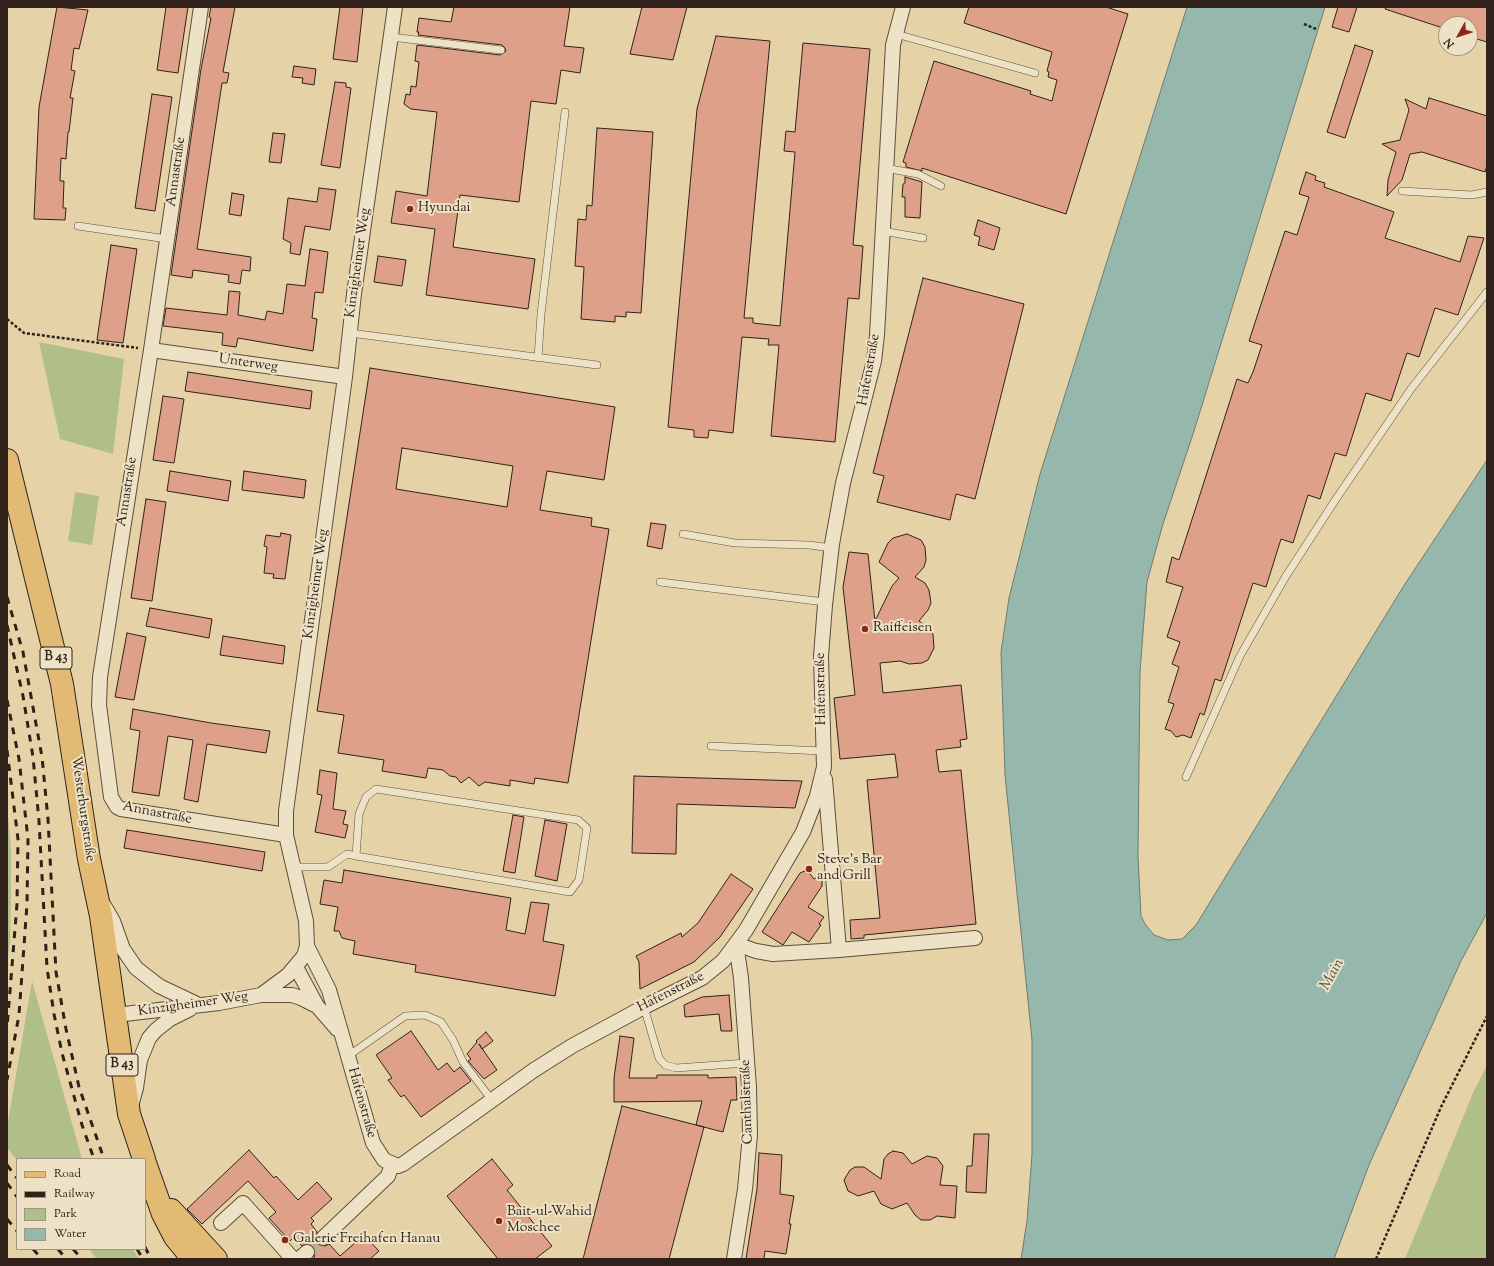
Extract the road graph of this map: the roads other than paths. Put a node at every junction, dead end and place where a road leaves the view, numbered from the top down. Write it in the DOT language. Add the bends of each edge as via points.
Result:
graph roads {
  1 [pos="201,7"];
  2 [pos="395,7"];
  3 [pos="903,7"];
  4 [pos="896,34"];
  5 [pos="391,37"];
  6 [pos="501,50"];
  7 [pos="1035,73"];
  8 [pos="565,112"];
  9 [pos="885,168"];
  10 [pos="941,186"];
  11 [pos="1402,191"];
  12 [pos="1487,192"];
  13 [pos="78,226"];
  14 [pos="882,231"];
  15 [pos="922,238"];
  16 [pos="167,239"];
  17 [pos="1487,292"];
  18 [pos="350,333"];
  19 [pos="151,350"];
  20 [pos="538,358"];
  21 [pos="597,365"];
  22 [pos="345,377"];
  23 [pos="7,460"];
  24 [pos="683,534"];
  25 [pos="832,548"];
  26 [pos="660,582"];
  27 [pos="825,602"];
  28 [pos="711,746"];
  29 [pos="823,751"];
  30 [pos="824,767"];
  31 [pos="1186,777"];
  32 [pos="286,835"];
  33 [pos="356,856"];
  34 [pos="293,867"];
  35 [pos="96,893"];
  36 [pos="975,938"];
  37 [pos="736,944"];
  38 [pos="307,946"];
  39 [pos="839,950"];
  40 [pos="296,967"];
  41 [pos="261,995"];
  42 [pos="199,1005"];
  43 [pos="317,1006"];
  44 [pos="644,1007"];
  45 [pos="116,1015"];
  46 [pos="341,1034"];
  47 [pos="348,1056"];
  48 [pos="747,1063"];
  49 [pos="491,1099"];
  50 [pos="129,1114"];
  51 [pos="144,1158"];
  52 [pos="392,1164"];
  53 [pos="146,1166"];
  54 [pos="155,1190"];
  55 [pos="221,1223"];
  56 [pos="323,1238"];
  57 [pos="193,1259"];
  58 [pos="216,1259"];
  59 [pos="293,1259"];
  60 [pos="734,1259"];
  1 -- 16 [label="street, Annastraße"];
  2 -- 5 [label="street, Kinzigheimer Weg"];
  3 -- 4 [label="street, Hafenstraße"];
  4 -- 7 [label="lane"];
  4 -- 9 [label="street, Hafenstraße" via="892,45"];
  5 -- 6 [label="lane"];
  5 -- 18 [label="street, Kinzigheimer Weg"];
  8 -- 20 [label="lane"];
  9 -- 10 [label="lane" via="918,174"];
  9 -- 14 [label="street, Hafenstraße"];
  11 -- 12 [label="lane" via="1472,195"];
  13 -- 16 [label="lane"];
  14 -- 15 [label="lane"];
  14 -- 25 [label="street, Hafenstraße" via="874,361 843,483"];
  16 -- 19 [label="street, Annastraße"];
  17 -- 31 [label="lane" via="1411,389 1286,576 1240,656"];
  18 -- 20 [label="lane"];
  18 -- 22 [label="street, Kinzigheimer Weg"];
  19 -- 22 [label="street, Unterweg"];
  19 -- 32 [label="street, Annastraße" via="100,677 99,705 112,800 121,809"];
  20 -- 21 [label="lane"];
  22 -- 32 [label="street, Kinzigheimer Weg" via="286,811"];
  23 -- 35 [label="main road, Westerburgstraße / B 43" via="62,684 88,859"];
  24 -- 25 [label="lane" via="735,543"];
  25 -- 27 [label="street, Hafenstraße"];
  26 -- 27 [label="lane"];
  27 -- 29 [label="street, Hafenstraße" via="821,656"];
  28 -- 29 [label="lane"];
  29 -- 30 [label="street, Hafenstraße"];
  30 -- 37 [label="street, Hafenstraße" via="817,796 803,832"];
  30 -- 39 [label="street"];
  32 -- 34 [label="street, Kinzigheimer Weg"];
  33 -- 33 [label="lane" via="570,892 579,880 587,828 578,820 376,789 366,797 359,814"];
  33 -- 34 [label="lane" via="347,854 328,868"];
  34 -- 38 [label="street, Kinzigheimer Weg" via="306,921"];
  35 -- 42 [label="street" via="136,968 159,986"];
  35 -- 45 [label="main road, Westerburgstraße / B 43"];
  36 -- 39 [label="street"];
  37 -- 39 [label="street" via="773,954"];
  37 -- 44 [label="street, Hafenstraße" via="723,961 702,978"];
  37 -- 48 [label="street, Canthalstraße"];
  38 -- 40 [label="street, Kinzigheimer Weg"];
  38 -- 46 [label="street, Hafenstraße" via="328,990"];
  40 -- 41 [label="street, Kinzigheimer Weg"];
  40 -- 43 [label="street, Hafenstraße"];
  41 -- 42 [label="street, Kinzigheimer Weg"];
  41 -- 43 [label="street, Hafenstraße" via="292,996"];
  42 -- 45 [label="street, Kinzigheimer Weg"];
  42 -- 50 [label="street" via="170,1019 149,1038 140,1060"];
  43 -- 46 [label="street, Hafenstraße"];
  44 -- 48 [label="lane" via="659,1058 665,1065 676,1068"];
  44 -- 49 [label="street, Hafenstraße" via="572,1046"];
  45 -- 50 [label="main road, Westerburgstraße / B 43"];
  46 -- 47 [label="street, Hafenstraße"];
  47 -- 49 [label="lane" via="405,1016 425,1015 441,1022 453,1040 462,1062"];
  47 -- 52 [label="street, Hafenstraße" via="373,1143 384,1160"];
  48 -- 60 [label="street, Canthalstraße" via="749,1163"];
  49 -- 52 [label="street, Hafenstraße" via="403,1164"];
  50 -- 51 [label="main road, Westerburgstraße / B 43"];
  52 -- 56 [label="street" via="388,1176"];
  53 -- 54 [label="main road"];
  54 -- 57 [label="main road" via="175,1237"];
  54 -- 58 [label="main road"];
  55 -- 59 [label="street" via="243,1203"];
}
